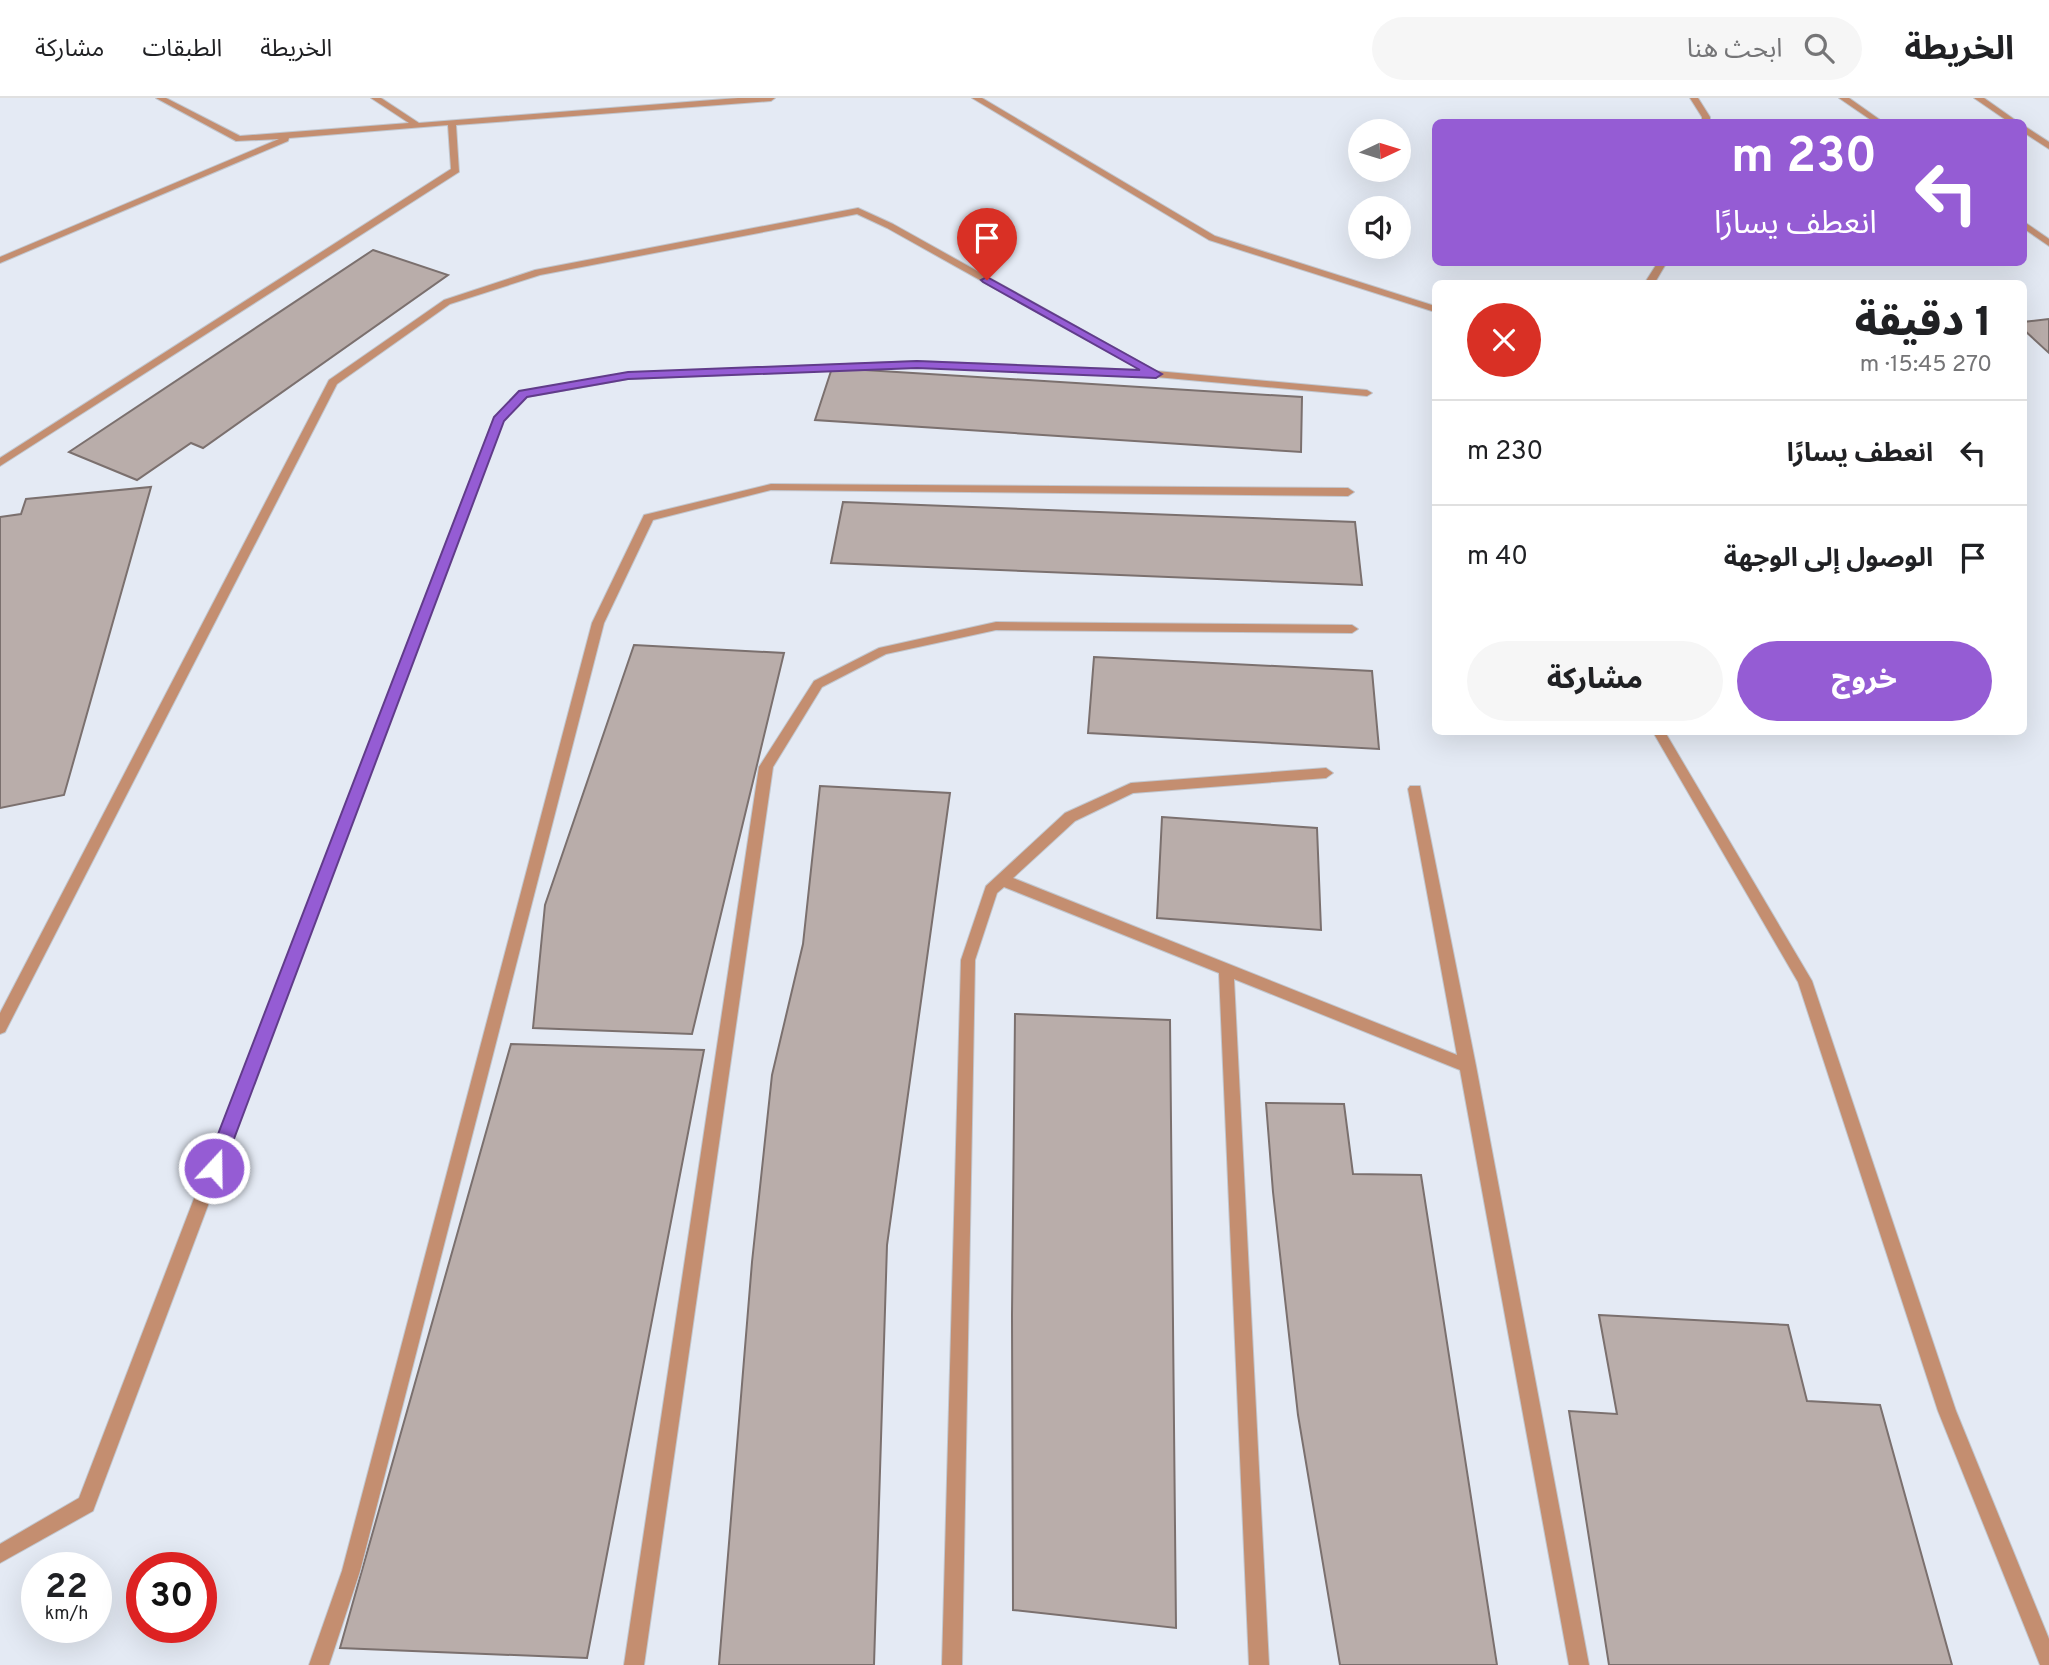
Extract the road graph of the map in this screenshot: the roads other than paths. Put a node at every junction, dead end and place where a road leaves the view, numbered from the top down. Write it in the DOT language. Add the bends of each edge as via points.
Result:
graph roads {
  1 [pos="160,98"];
  2 [pos="375,98"];
  3 [pos="771,98"];
  4 [pos="976,98"];
  5 [pos="1694,98"];
  6 [pos="1843,98"];
  7 [pos="1978,98"];
  8 [pos="1706,119"];
  9 [pos="1874,119"];
  10 [pos="2010,119"];
  11 [pos="452,124"];
  12 [pos="417,125"];
  13 [pos="2027,131"];
  14 [pos="296,134"];
  15 [pos="2049,146"];
  16 [pos="2027,227"];
  17 [pos="2049,243"];
  18 [pos="0,260"];
  19 [pos="1432,308"];
  20 [pos="1156,374"];
  21 [pos="1367,393"];
  22 [pos="0,463"];
  23 [pos="1348,492"];
  24 [pos="1352,629"];
  25 [pos="1661,735"];
  26 [pos="1326,773"];
  27 [pos="1415,789"];
  28 [pos="1002,880"];
  29 [pos="1226,970"];
  30 [pos="0,1028"];
  31 [pos="1468,1066"];
  32 [pos="0,1554"];
  33 [pos="2049,1663"];
  34 [pos="319,1665"];
  35 [pos="634,1665"];
  36 [pos="952,1665"];
  37 [pos="1259,1665"];
  38 [pos="1579,1665"];
  1 -- 14 [label="street" via="239,139"];
  2 -- 12 [label="street"];
  3 -- 11 [label="street"];
  4 -- 19 [label="street" via="1212,238"];
  5 -- 8 [label="street"];
  6 -- 9 [label="street"];
  7 -- 10 [label="street"];
  11 -- 12 [label="street"];
  11 -- 22 [label="street" via="456,170"];
  12 -- 14 [label="street"];
  13 -- 15 [label="street"];
  14 -- 18 [label="street"];
  16 -- 17 [label="street"];
  20 -- 21 [label="street"];
  20 -- 30 [label="street" via="858,211 538,272 447,302 332,382"];
  20 -- 32 [label="street" via="917,364 628,376 523,394 498,419 86,1504"];
  23 -- 34 [label="street" via="771,487 648,518 598,623 351,1572"];
  24 -- 35 [label="street" via="996,626 883,651 818,684 766,766"];
  25 -- 33 [label="street" via="1805,981 1947,1411"];
  26 -- 28 [label="street" via="1131,788 1070,817"];
  27 -- 31 [label="street"];
  28 -- 29 [label="street"];
  28 -- 36 [label="street" via="991,890 968,960"];
  29 -- 31 [label="street"];
  29 -- 37 [label="street"];
  31 -- 38 [label="street"];
}
